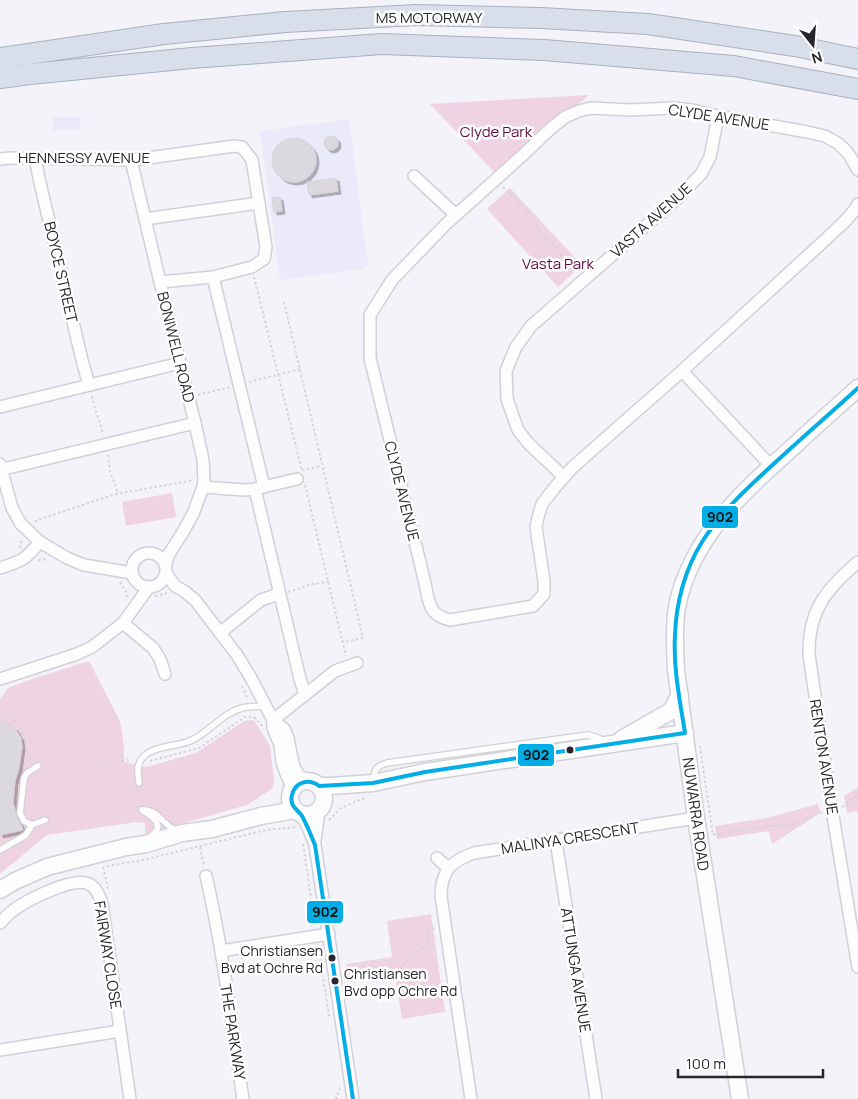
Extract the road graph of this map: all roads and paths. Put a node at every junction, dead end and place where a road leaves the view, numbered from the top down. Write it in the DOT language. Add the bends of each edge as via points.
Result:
graph roads {
  1 [pos="0,58"];
  2 [pos="858,59"];
  3 [pos="0,78"];
  4 [pos="858,89"];
  5 [pos="718,116"];
  6 [pos="35,158"];
  7 [pos="0,160"];
  8 [pos="131,160"];
  9 [pos="858,170"];
  10 [pos="414,176"];
  11 [pos="496,179"];
  12 [pos="259,203"];
  13 [pos="858,204"];
  14 [pos="456,215"];
  15 [pos="145,220"];
  16 [pos="213,276"];
  17 [pos="585,279"];
  18 [pos="160,282"];
  19 [pos="284,302"];
  20 [pos="180,363"];
  21 [pos="300,370"];
  22 [pos="682,371"];
  23 [pos="243,384"];
  24 [pos="235,387"];
  25 [pos="858,388"];
  26 [pos="90,390"];
  27 [pos="196,395"];
  28 [pos="0,407"];
  29 [pos="195,423"];
  30 [pos="105,441"];
  31 [pos="108,451"];
  32 [pos="322,465"];
  33 [pos="771,466"];
  34 [pos="0,467"];
  35 [pos="299,475"];
  36 [pos="564,477"];
  37 [pos="203,483"];
  38 [pos="259,488"];
  39 [pos="118,494"];
  40 [pos="28,531"];
  41 [pos="184,532"];
  42 [pos="40,542"];
  43 [pos="152,553"];
  44 [pos="135,560"];
  45 [pos="858,562"];
  46 [pos="0,568"];
  47 [pos="105,568"];
  48 [pos="166,569"];
  49 [pos="133,576"];
  50 [pos="329,582"];
  51 [pos="152,590"];
  52 [pos="174,590"];
  53 [pos="279,594"];
  54 [pos="130,612"];
  55 [pos="123,623"];
  56 [pos="220,633"];
  57 [pos="343,642"];
  58 [pos="357,663"];
  59 [pos="165,674"];
  60 [pos="0,679"];
  61 [pos="241,683"];
  62 [pos="305,695"];
  63 [pos="680,695"];
  64 [pos="248,700"];
  65 [pos="265,706"];
  66 [pos="0,714"];
  67 [pos="268,724"];
  68 [pos="685,733"];
  69 [pos="610,744"];
  70 [pos="700,745"];
  71 [pos="127,760"];
  72 [pos="147,762"];
  73 [pos="117,763"];
  74 [pos="25,766"];
  75 [pos="38,766"];
  76 [pos="106,766"];
  77 [pos="94,768"];
  78 [pos="83,771"];
  79 [pos="69,774"];
  80 [pos="57,777"];
  81 [pos="46,780"];
  82 [pos="139,782"];
  83 [pos="373,783"];
  84 [pos="314,784"];
  85 [pos="858,794"];
  86 [pos="295,807"];
  87 [pos="321,808"];
  88 [pos="832,810"];
  89 [pos="696,818"];
  90 [pos="45,820"];
  91 [pos="32,825"];
  92 [pos="212,829"];
  93 [pos="182,833"];
  94 [pos="302,836"];
  95 [pos="556,840"];
  96 [pos="315,845"];
  97 [pos="126,847"];
  98 [pos="200,847"];
  99 [pos="0,850"];
  100 [pos="89,857"];
  101 [pos="437,858"];
  102 [pos="448,868"];
  103 [pos="206,876"];
  104 [pos="0,890"];
  105 [pos="98,894"];
  106 [pos="0,923"];
  107 [pos="446,926"];
  108 [pos="312,928"];
  109 [pos="329,934"];
  110 [pos="314,946"];
  111 [pos="221,951"];
  112 [pos="858,967"];
  113 [pos="345,968"];
  114 [pos="329,1016"];
  115 [pos="120,1031"];
  116 [pos="0,1050"];
  117 [pos="340,1085"];
  118 [pos="130,1099"];
  119 [pos="243,1099"];
  120 [pos="337,1099"];
  121 [pos="353,1099"];
  122 [pos="471,1099"];
  123 [pos="596,1099"];
  124 [pos="740,1099"];
  1 -- 2 [label="highway, M5 MOTORWAY" via="164,34 285,22 417,15 648,24"];
  3 -- 4 [label="highway, M5 MOTORWAY" via="192,58 382,44 544,50 734,66"];
  5 -- 9 [label="street, CLYDE AVENUE" via="824,136 839,144"];
  5 -- 11 [label="street, CLYDE AVENUE" via="672,108 591,108 579,111 549,130"];
  5 -- 17 [label="street, VASTA AVENUE" via="710,157 702,174"];
  6 -- 7 [label="street, HENNESSY AVENUE"];
  6 -- 8 [label="street, HENNESSY AVENUE"];
  6 -- 26 [label="street, BOYCE STREET"];
  8 -- 12 [label="street, HENNESSY AVENUE" via="242,147 252,160"];
  8 -- 15 [label="street, BONIWELL ROAD"];
  10 -- 14 [label="street"];
  11 -- 14 [label="street, CLYDE AVENUE"];
  11 -- 17 [label="path" via="559,249 563,261"];
  12 -- 15 [label="street"];
  12 -- 16 [label="street, HENNESSY AVENUE" via="266,246 264,259 252,267"];
  13 -- 22 [label="street, CLYDE AVENUE" via="825,240"];
  14 -- 36 [label="street, CLYDE AVENUE" via="392,280 370,315 370,358 430,606 435,614 450,620 533,606 544,594 536,527 538,517 542,504"];
  15 -- 18 [label="street, BONIWELL ROAD"];
  16 -- 18 [label="street, HENNESSY AVENUE"];
  16 -- 38 [label="street"];
  17 -- 36 [label="street, VASTA AVENUE" via="531,326 516,347 506,371 507,398 518,430"];
  18 -- 20 [label="street, BONIWELL ROAD"];
  19 -- 21 [label="path"];
  20 -- 26 [label="street"];
  20 -- 29 [label="street, BONIWELL ROAD"];
  21 -- 23 [label="path"];
  21 -- 32 [label="path"];
  22 -- 33 [label="street"];
  22 -- 36 [label="street, CLYDE AVENUE"];
  24 -- 27 [label="path"];
  25 -- 33 [label="street, NUWARRA ROAD"];
  26 -- 28 [label="street"];
  26 -- 30 [label="path"];
  29 -- 34 [label="street"];
  29 -- 37 [label="street, BONIWELL ROAD" via="203,460"];
  31 -- 39 [label="path" via="110,472"];
  32 -- 35 [label="path"];
  32 -- 57 [label="path" via="363,638"];
  33 -- 63 [label="street, NUWARRA ROAD" via="728,509 702,543 690,568 680,594 676,621 676,670"];
  34 -- 40 [label="street" via="12,508"];
  35 -- 38 [label="street"];
  37 -- 38 [label="street" via="244,490"];
  37 -- 39 [label="path" via="187,481"];
  37 -- 41 [label="street, BONIWELL ROAD"];
  38 -- 53 [label="street"];
  39 -- 40 [label="path" via="37,520"];
  40 -- 42 [label="street"];
  41 -- 43 [label="street, BONIWELL ROAD"];
  41 -- 48 [label="street, BONIWELL ROAD" via="169,554"];
  42 -- 46 [label="street" via="22,561"];
  42 -- 47 [label="street" via="84,565"];
  43 -- 44 [label="street" via="143,554"];
  43 -- 48 [label="street" via="160,557"];
  44 -- 47 [label="street"];
  44 -- 49 [label="street"];
  45 -- 88 [label="street, RENTON AVENUE" via="823,598 814,618 810,642 809,655"];
  47 -- 49 [label="street"];
  48 -- 51 [label="street" via="165,578"];
  48 -- 52 [label="street"];
  49 -- 51 [label="street" via="140,585"];
  49 -- 54 [label="street" via="134,598"];
  50 -- 53 [label="path"];
  51 -- 52 [label="street"];
  51 -- 52 [label="path"];
  51 -- 54 [label="street"];
  52 -- 56 [label="street" via="184,591 195,600"];
  53 -- 56 [label="street" via="260,600"];
  53 -- 62 [label="street"];
  54 -- 55 [label="street"];
  55 -- 59 [label="street" via="153,648"];
  55 -- 60 [label="street" via="92,648"];
  56 -- 65 [label="street" via="237,655"];
  58 -- 62 [label="street" via="335,671"];
  61 -- 64 [label="path"];
  62 -- 67 [label="street"];
  63 -- 68 [label="street, NUWARRA ROAD"];
  63 -- 69 [label="street" via="671,711"];
  65 -- 67 [label="street"];
  65 -- 82 [label="lane" via="243,707 188,742 145,755 138,766"];
  66 -- 74 [label="path" via="14,720 24,736 31,760"];
  67 -- 72 [label="path" via="254,717 245,717 199,748"];
  67 -- 84 [label="street" via="284,729 295,769"];
  67 -- 86 [label="street" via="280,745"];
  68 -- 69 [label="street"];
  68 -- 89 [label="street, NUWARRA ROAD"];
  69 -- 83 [label="street" via="424,772"];
  70 -- 88 [label="path" via="713,834 786,826"];
  71 -- 73 [label="path"];
  75 -- 91 [label="lane" via="24,778 21,801 21,817"];
  76 -- 77 [label="path"];
  78 -- 79 [label="path"];
  80 -- 81 [label="path"];
  83 -- 84 [label="street"];
  83 -- 87 [label="street"];
  84 -- 86 [label="street" via="299,783"];
  84 -- 87 [label="street" via="324,795"];
  85 -- 88 [label="path" via="839,809"];
  86 -- 87 [label="street" via="304,815"];
  86 -- 92 [label="street"];
  86 -- 96 [label="street" via="307,824"];
  86 -- 98 [label="path" via="266,830"];
  87 -- 96 [label="street"];
  88 -- 112 [label="street, RENTON AVENUE"];
  89 -- 95 [label="street, MALINYA CRESCENT"];
  89 -- 124 [label="street, NUWARRA ROAD"];
  90 -- 91 [label="lane"];
  91 -- 99 [label="lane" via="26,835"];
  92 -- 93 [label="street"];
  92 -- 100 [label="street" via="186,842 146,852"];
  93 -- 97 [label="street"];
  93 -- 97 [label="lane" via="172,829 155,812 142,810 156,820 156,833"];
  94 -- 108 [label="path" via="313,912"];
  95 -- 102 [label="street, MALINYA CRESCENT" via="474,853"];
  95 -- 123 [label="street, ATTUNGA AVENUE"];
  96 -- 109 [label="street"];
  97 -- 100 [label="street"];
  98 -- 103 [label="path"];
  98 -- 105 [label="path" via="103,867 108,888"];
  100 -- 104 [label="street" via="47,867"];
  101 -- 102 [label="street"];
  102 -- 107 [label="street" via="441,885"];
  103 -- 111 [label="street, THE PARKWAY"];
  105 -- 106 [label="street, FAIRWAY CLOSE" via="91,885 71,883 26,902"];
  105 -- 115 [label="street, FAIRWAY CLOSE" via="102,903"];
  107 -- 113 [label="path" via="430,930 426,946 394,972 377,967 363,975"];
  107 -- 122 [label="street"];
  109 -- 111 [label="street"];
  109 -- 121 [label="street"];
  110 -- 114 [label="path" via="320,957"];
  111 -- 119 [label="street, THE PARKWAY"];
  115 -- 116 [label="street"];
  115 -- 118 [label="street, FAIRWAY CLOSE"];
  117 -- 120 [label="path"];
}
